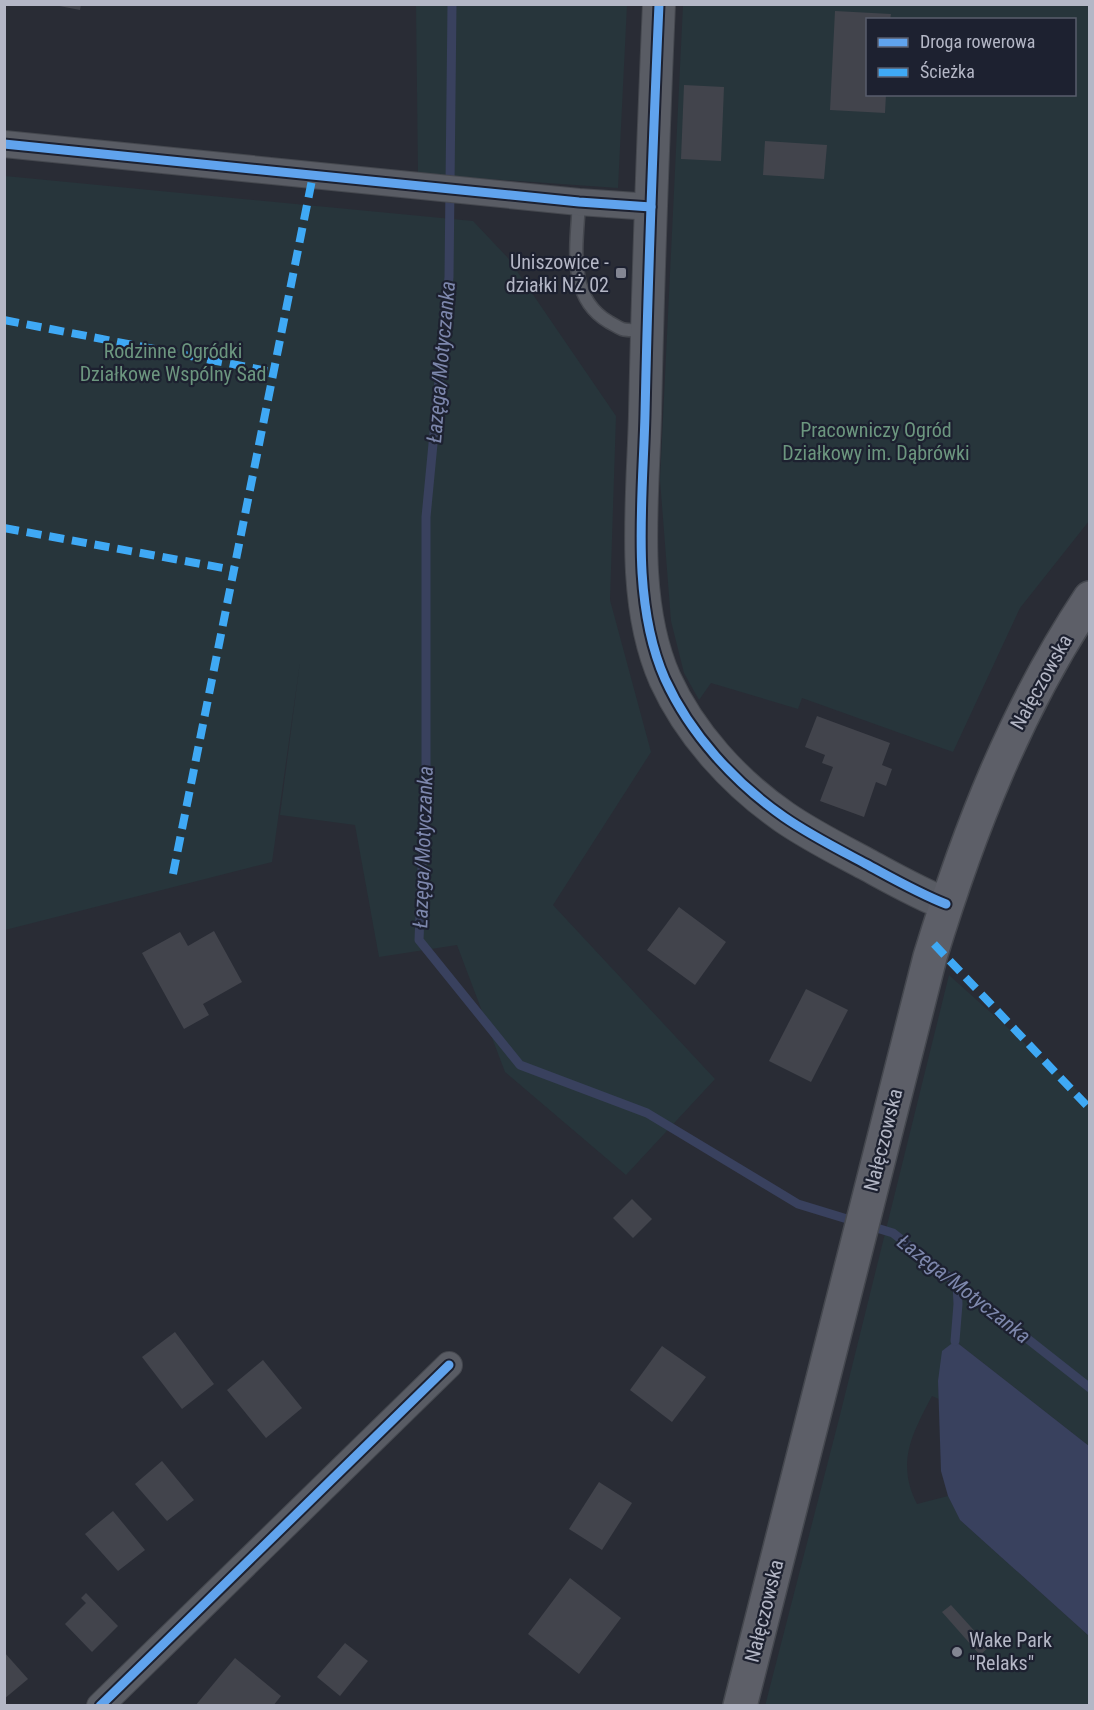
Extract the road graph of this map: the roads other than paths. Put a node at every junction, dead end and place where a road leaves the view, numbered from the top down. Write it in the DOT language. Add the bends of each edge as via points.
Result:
graph roads {
  1 [pos="658,4"];
  2 [pos="4,144"];
  3 [pos="579,202"];
  4 [pos="651,207"];
  5 [pos="646,331"];
  6 [pos="1089,598"];
  7 [pos="946,904"];
  8 [pos="449,1365"];
  9 [pos="100,1706"];
  10 [pos="740,1706"];
  1 -- 4 [label="street"];
  2 -- 3 [label="street"];
  3 -- 4 [label="street"];
  3 -- 5 [label="lane" via="576,267 586,300 599,316 621,328"];
  4 -- 5 [label="street"];
  5 -- 7 [label="street" via="643,572 648,620 666,680 708,746 763,801 803,830"];
  6 -- 7 [label="main road, Nałęczowska" via="1009,741 967,841"];
  7 -- 10 [label="main road, Nałęczowska"];
  8 -- 9 [label="street"];
}
